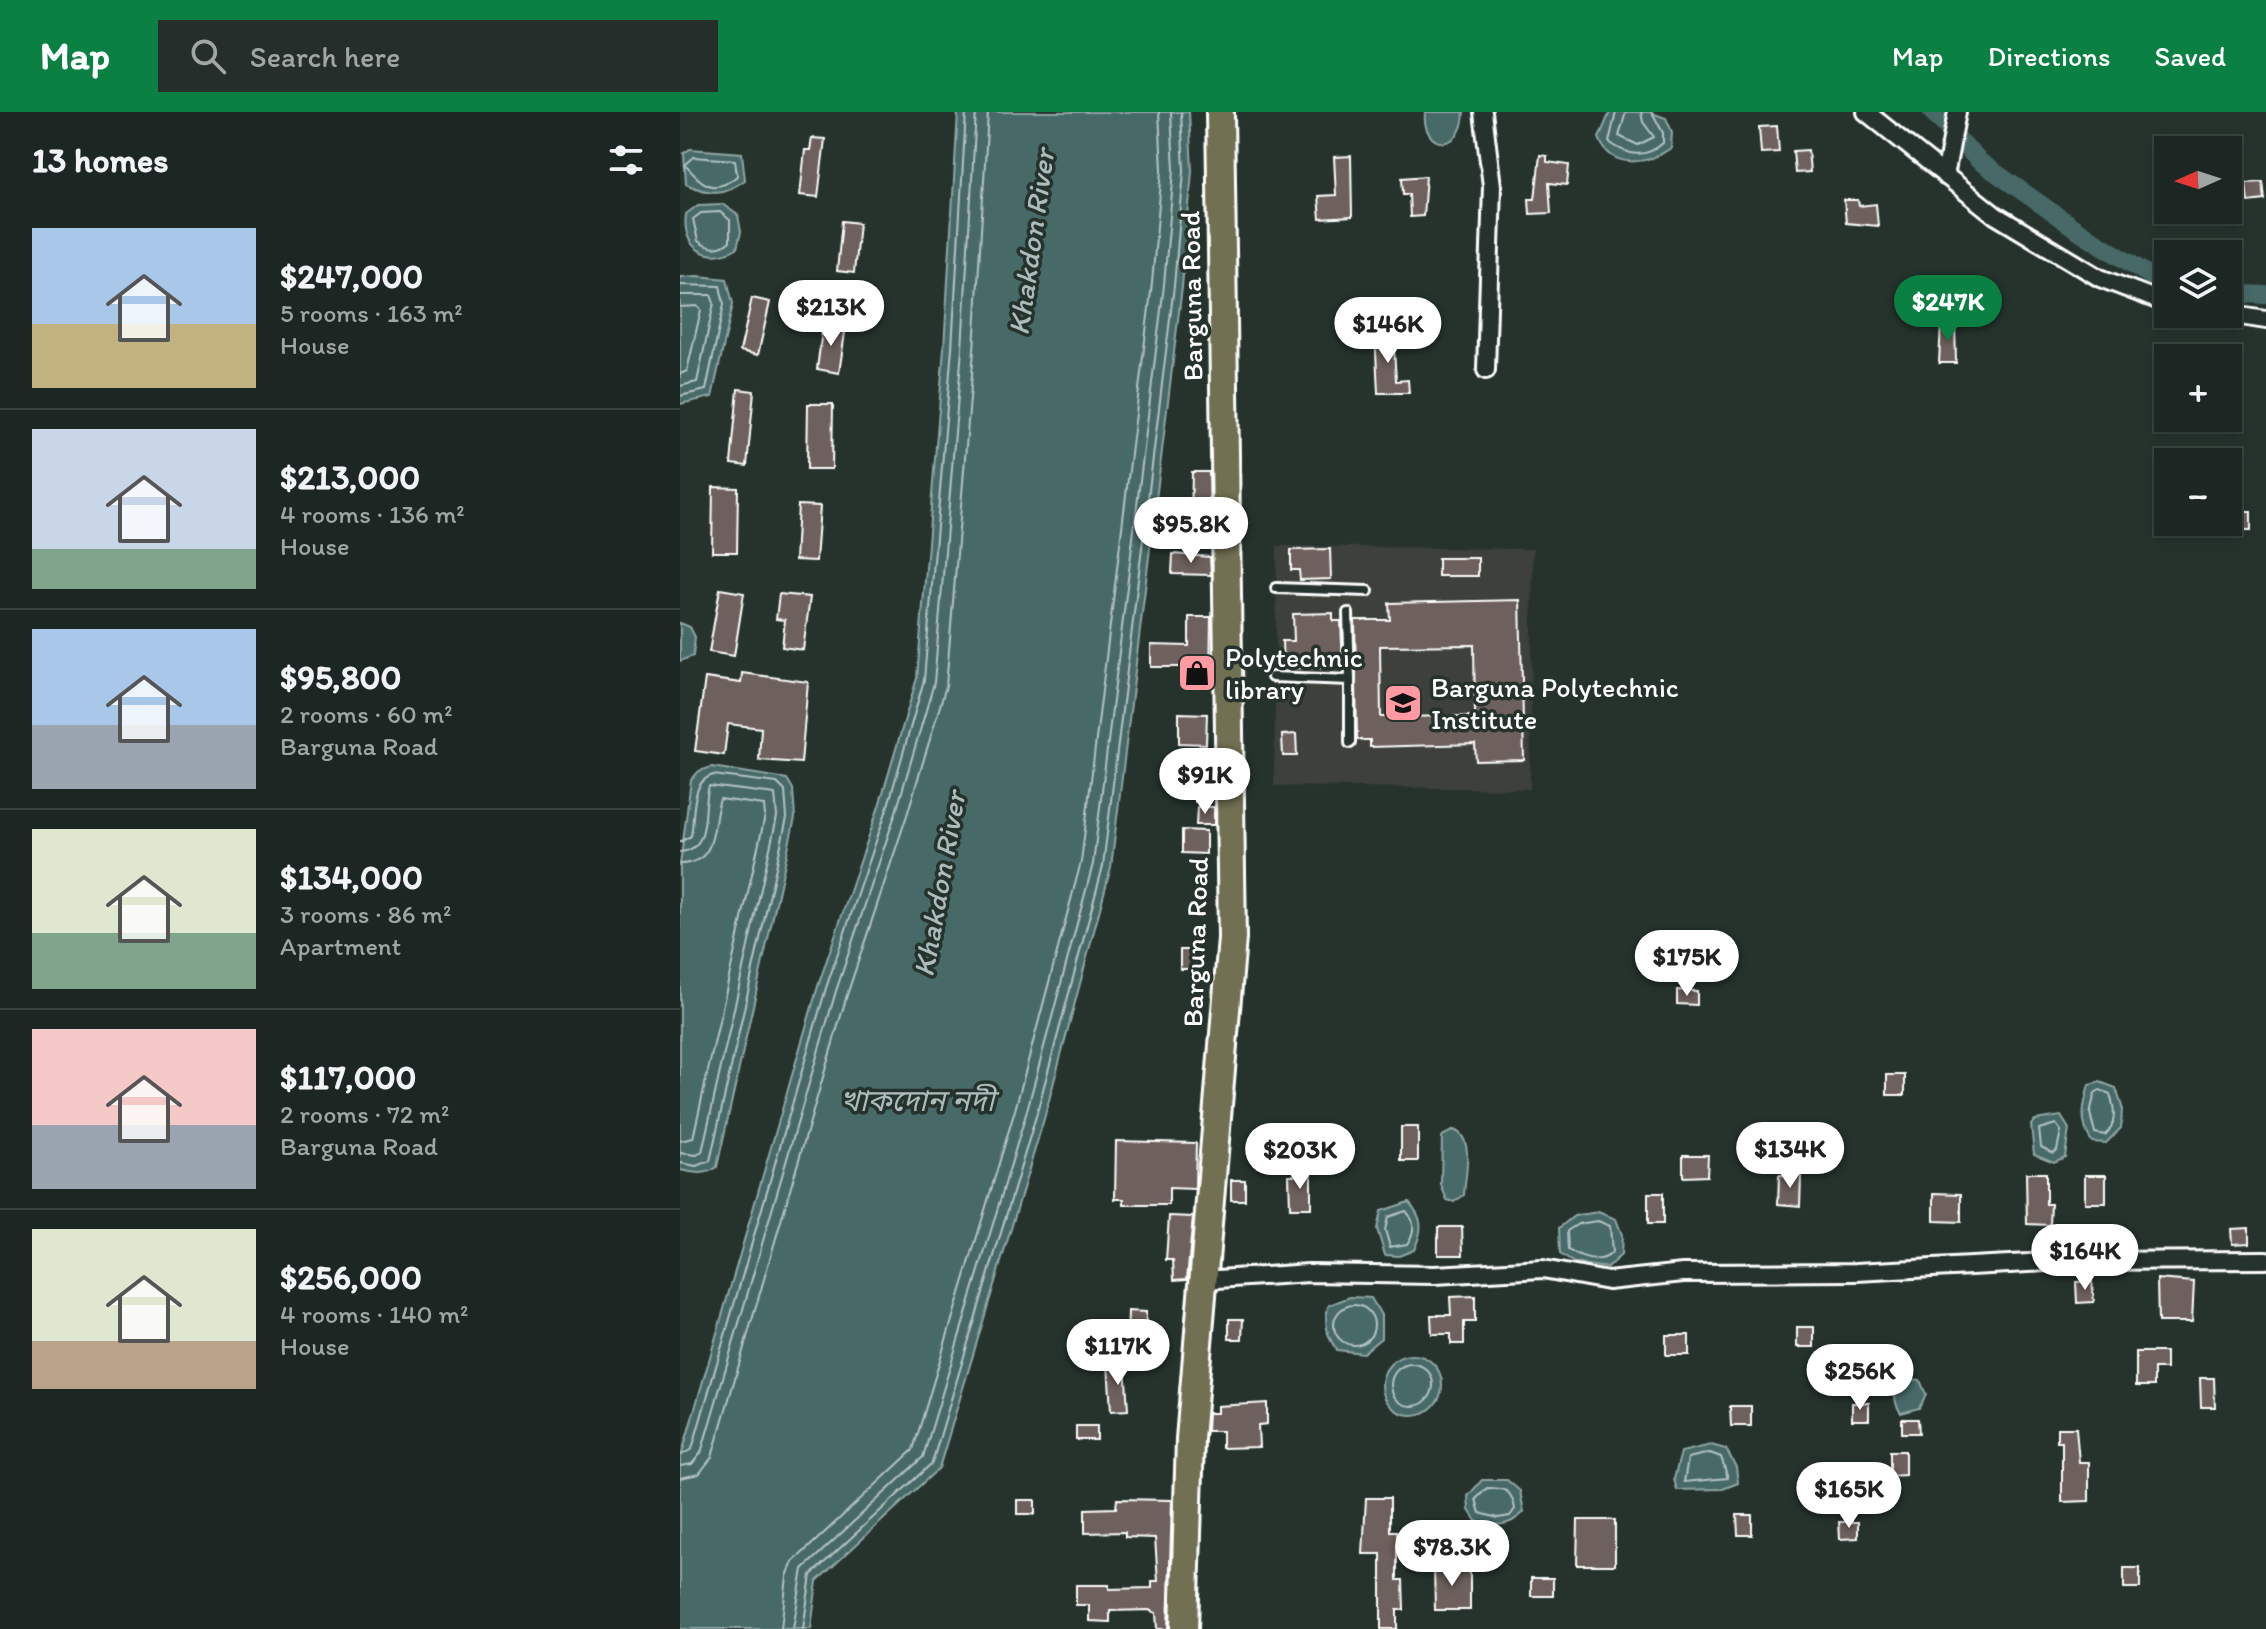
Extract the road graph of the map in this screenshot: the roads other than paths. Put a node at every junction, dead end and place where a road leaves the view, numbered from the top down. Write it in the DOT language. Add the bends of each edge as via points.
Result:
graph roads {
  1 [pos="1220,112"];
  2 [pos="1483,112"];
  3 [pos="1866,112"];
  4 [pos="1957,112"];
  5 [pos="1945,176"];
  6 [pos="2154,299"];
  7 [pos="2242,316"];
  8 [pos="2266,320"];
  9 [pos="1486,370"];
  10 [pos="1276,588"];
  11 [pos="1368,591"];
  12 [pos="1348,613"];
  13 [pos="1272,677"];
  14 [pos="1350,680"];
  15 [pos="1350,743"];
  16 [pos="2266,1260"];
  17 [pos="1203,1280"];
  18 [pos="1184,1629"];
  1 -- 17 [label="main road, Barguna Road" via="1232,938"];
  2 -- 9 [label="street" via="1492,186"];
  3 -- 5 [label="street"];
  4 -- 5 [label="street"];
  5 -- 6 [label="street" via="1995,215 2100,278"];
  7 -- 8 [label="street"];
  10 -- 11 [label="lane"];
  12 -- 14 [label="lane"];
  13 -- 14 [label="lane"];
  14 -- 15 [label="lane"];
  16 -- 17 [label="street" via="1683,1273 1608,1281 1543,1269"];
  17 -- 18 [label="main road, Barguna Road" via="1190,1439"];
}
